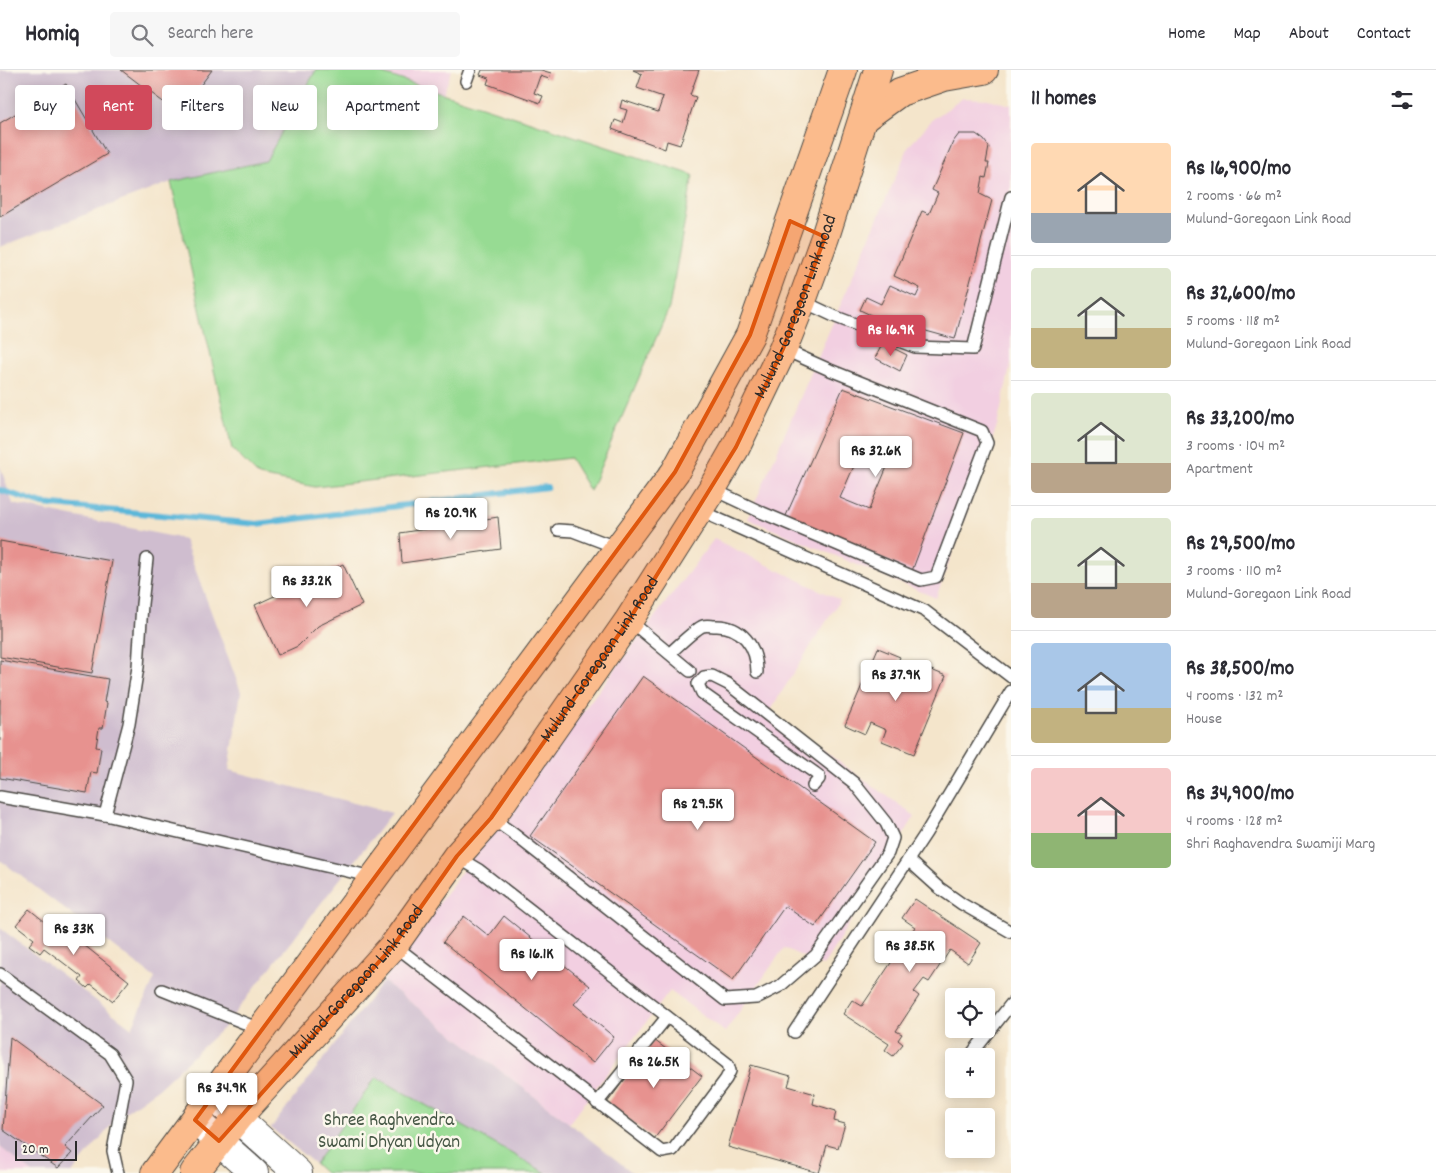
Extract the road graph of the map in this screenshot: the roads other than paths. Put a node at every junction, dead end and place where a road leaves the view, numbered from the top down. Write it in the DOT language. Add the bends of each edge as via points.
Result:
graph roads {
  1 [pos="843,70"];
  2 [pos="878,70"];
  3 [pos="984,70"];
  4 [pos="864,118"];
  5 [pos="1011,197"];
  6 [pos="790,221"];
  7 [pos="825,237"];
  8 [pos="802,301"];
  9 [pos="783,349"];
  10 [pos="705,499"];
  11 [pos="558,530"];
  12 [pos="618,548"];
  13 [pos="147,559"];
  14 [pos="629,620"];
  15 [pos="670,653"];
  16 [pos="690,671"];
  17 [pos="756,672"];
  18 [pos="1011,677"];
  19 [pos="1011,691"];
  20 [pos="813,786"];
  21 [pos="0,796"];
  22 [pos="106,815"];
  23 [pos="491,818"];
  24 [pos="457,856"];
  25 [pos="908,860"];
  26 [pos="374,878"];
  27 [pos="1011,932"];
  28 [pos="394,945"];
  29 [pos="0,974"];
  30 [pos="162,990"];
  31 [pos="1011,1004"];
  32 [pos="667,1017"];
  33 [pos="262,1030"];
  34 [pos="794,1032"];
  35 [pos="976,1048"];
  36 [pos="213,1096"];
  37 [pos="597,1102"];
  38 [pos="238,1117"];
  39 [pos="195,1120"];
  40 [pos="219,1142"];
  41 [pos="118,1173"];
  42 [pos="155,1173"];
  43 [pos="194,1173"];
  44 [pos="254,1173"];
  45 [pos="298,1173"];
  1 -- 6 [label="main road, Mulund-Goregaon Link Road"];
  2 -- 4 [label="main road, Mulund-Goregaon Link Road"];
  3 -- 4 [label="main road" via="944,76 900,92"];
  4 -- 7 [label="main road, Mulund-Goregaon Link Road"];
  5 -- 8 [label="lane" via="973,349 915,347"];
  6 -- 7 [label="main road"];
  6 -- 12 [label="main road, Mulund-Goregaon Link Road" via="750,335 675,472"];
  7 -- 8 [label="main road, Mulund-Goregaon Link Road"];
  8 -- 9 [label="main road, Mulund-Goregaon Link Road"];
  9 -- 10 [label="main road, Mulund-Goregaon Link Road" via="736,447"];
  9 -- 10 [label="lane" via="982,430 987,444 936,577 921,580 763,513"];
  10 -- 14 [label="main road, Mulund-Goregaon Link Road"];
  10 -- 18 [label="lane" via="925,610"];
  11 -- 12 [label="lane" via="573,530"];
  12 -- 26 [label="main road, Mulund-Goregaon Link Road"];
  13 -- 22 [label="lane" via="138,666 129,724"];
  14 -- 15 [label="lane"];
  14 -- 23 [label="main road, Mulund-Goregaon Link Road"];
  15 -- 16 [label="lane"];
  15 -- 17 [label="lane" via="703,626 722,625 739,632 752,646"];
  19 -- 25 [label="lane"];
  20 -- 23 [label="lane" via="819,776 702,694 698,684 704,677 712,676 728,684 854,783 893,838 888,853 816,955 780,986 756,998 725,1000"];
  21 -- 22 [label="lane"];
  22 -- 26 [label="lane"];
  23 -- 24 [label="main road, Mulund-Goregaon Link Road"];
  24 -- 28 [label="main road, Mulund-Goregaon Link Road"];
  24 -- 32 [label="lane"];
  25 -- 27 [label="lane" via="962,904"];
  25 -- 34 [label="lane"];
  26 -- 33 [label="main road, Mulund-Goregaon Link Road"];
  28 -- 37 [label="lane"];
  28 -- 38 [label="main road, Mulund-Goregaon Link Road"];
  29 -- 41 [label="lane" via="110,1054 126,1080 113,1151"];
  30 -- 33 [label="lane"];
  31 -- 35 [label="lane"];
  32 -- 37 [label="lane"];
  32 -- 37 [label="lane" via="728,1064 730,1071 673,1150 662,1152"];
  33 -- 36 [label="main road, Mulund-Goregaon Link Road"];
  36 -- 38 [label="street"];
  36 -- 39 [label="main road, Mulund-Goregaon Link Road"];
  38 -- 40 [label="main road, Mulund-Goregaon Link Road"];
  38 -- 45 [label="street"];
  39 -- 40 [label="street"];
  39 -- 42 [label="main road, Mulund-Goregaon Link Road"];
  40 -- 43 [label="main road, Mulund-Goregaon Link Road"];
  40 -- 44 [label="street"];
}
